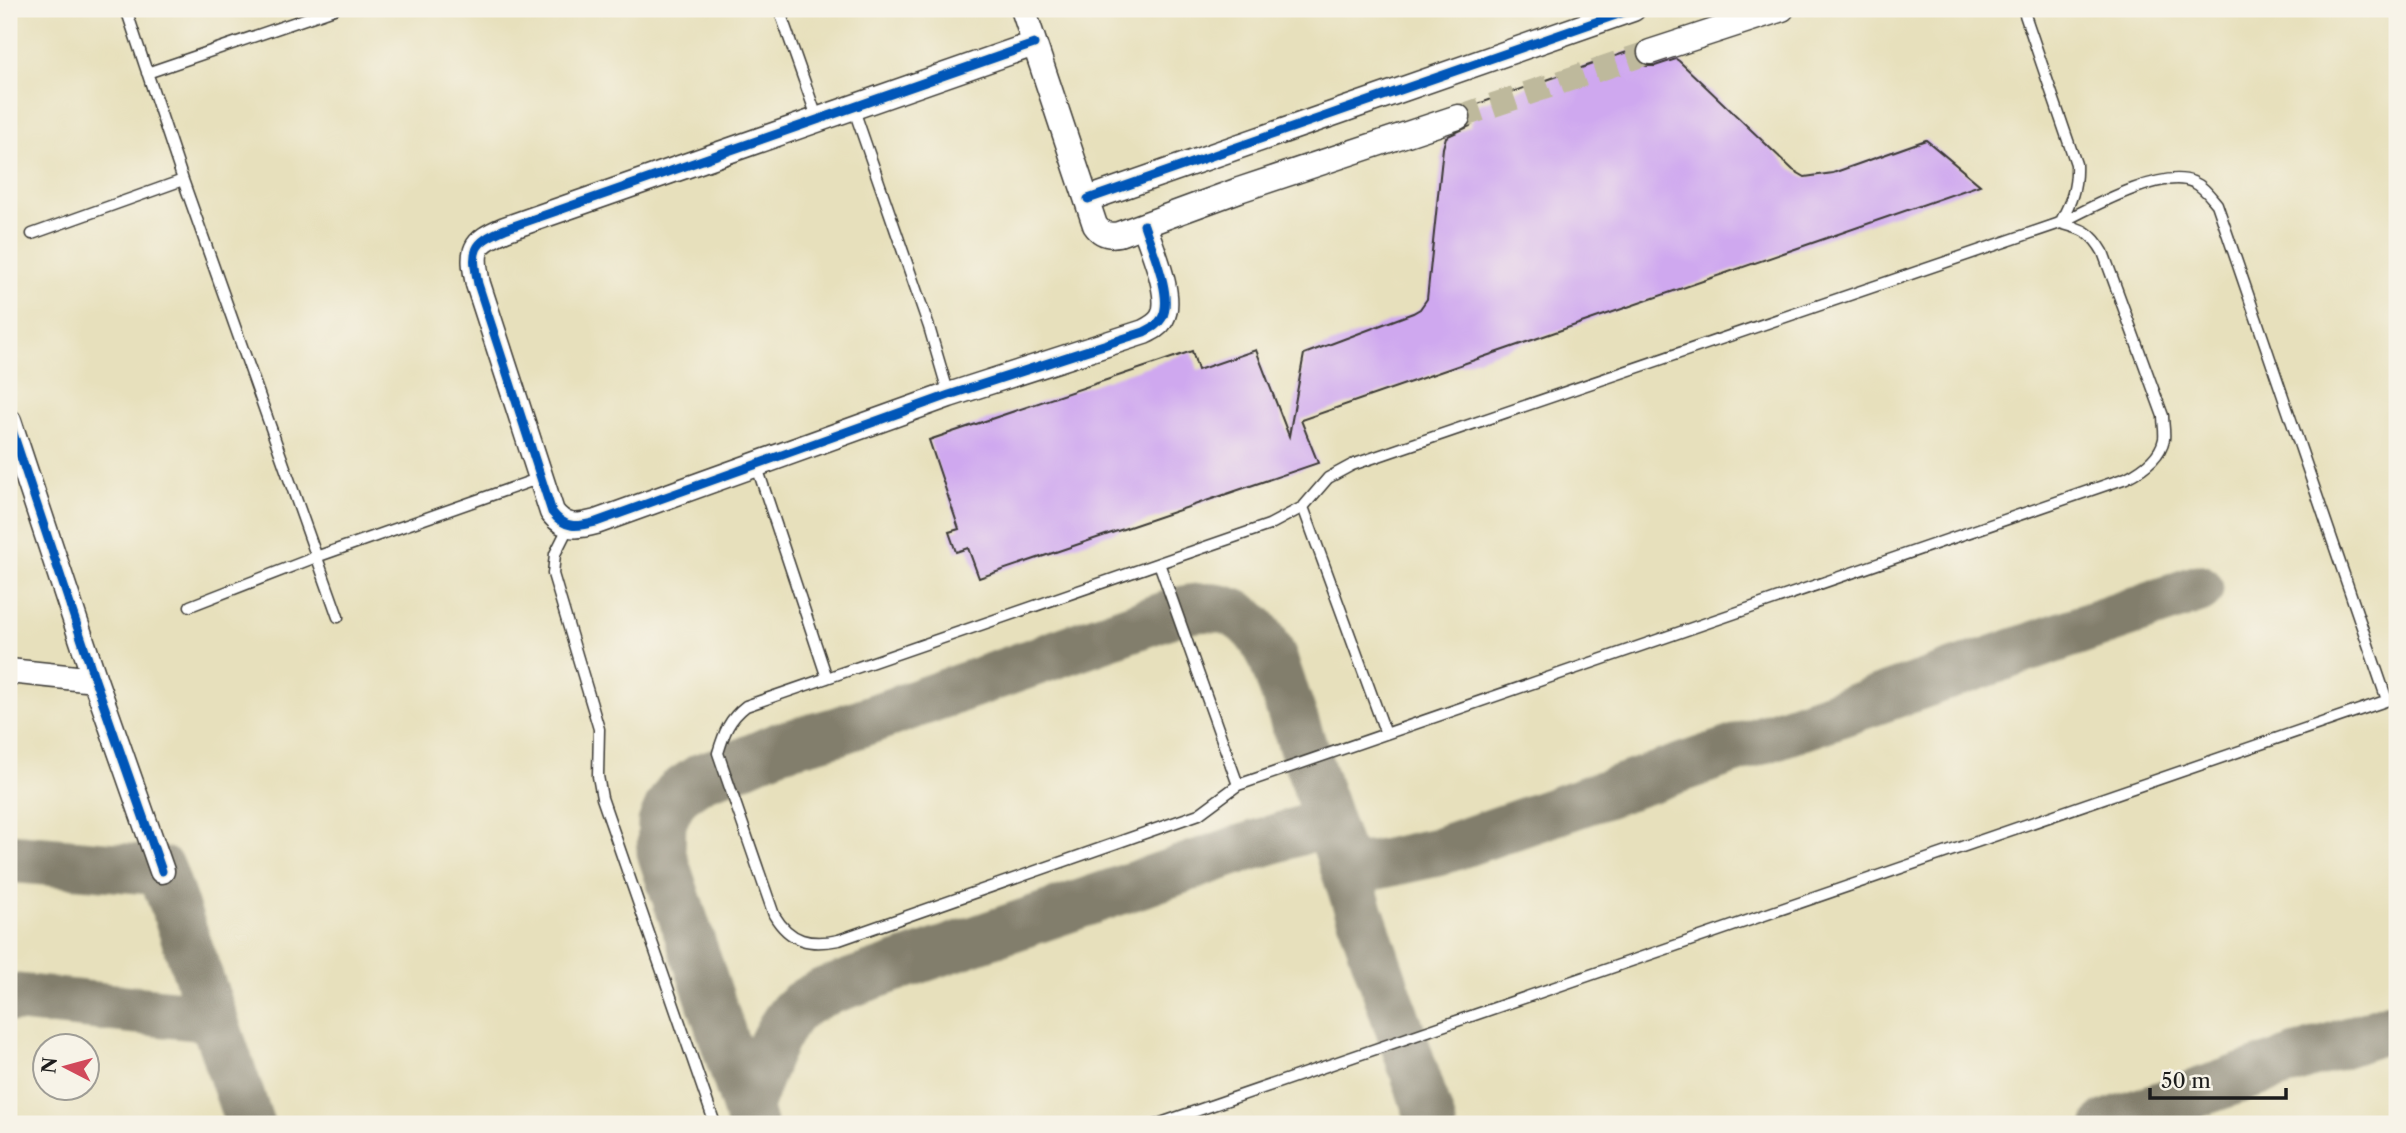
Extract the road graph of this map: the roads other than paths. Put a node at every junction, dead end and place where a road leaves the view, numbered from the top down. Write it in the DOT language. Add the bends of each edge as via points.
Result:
graph roads {
  1 [pos="126,9"];
  2 [pos="334,9"];
  3 [pos="779,9"];
  4 [pos="1023,9"];
  5 [pos="1633,9"];
  6 [pos="1782,9"];
  7 [pos="2023,9"];
  8 [pos="1034,44"];
  9 [pos="1650,52"];
  10 [pos="147,73"];
  11 [pos="853,107"];
  12 [pos="1458,117"];
  13 [pos="818,120"];
  14 [pos="183,180"];
  15 [pos="1088,199"];
  16 [pos="2060,223"];
  17 [pos="1144,225"];
  18 [pos="32,234"];
  19 [pos="949,395"];
  20 [pos="9,421"];
  21 [pos="755,463"];
  22 [pos="540,478"];
  23 [pos="1303,506"];
  24 [pos="569,526"];
  25 [pos="316,557"];
  26 [pos="1159,563"];
  27 [pos="190,606"];
  28 [pos="338,617"];
  29 [pos="9,671"];
  30 [pos="827,678"];
  31 [pos="94,680"];
  32 [pos="2392,699"];
  33 [pos="1386,734"];
  34 [pos="1238,785"];
  35 [pos="162,870"];
  36 [pos="715,1124"];
  37 [pos="1158,1124"];
  1 -- 10 [label="lane"];
  2 -- 10 [label="lane"];
  3 -- 13 [label="lane"];
  4 -- 8 [label="street"];
  5 -- 15 [label="street"];
  6 -- 9 [label="street"];
  7 -- 16 [label="lane" via="2076,164 2073,199"];
  8 -- 11 [label="street"];
  8 -- 15 [label="street"];
  10 -- 14 [label="lane"];
  11 -- 13 [label="street"];
  11 -- 19 [label="lane"];
  12 -- 17 [label="street"];
  13 -- 22 [label="street" via="505,229 476,248 478,284"];
  14 -- 18 [label="lane"];
  14 -- 25 [label="lane"];
  15 -- 17 [label="street" via="1102,233 1114,235"];
  16 -- 23 [label="lane" via="1352,464 1328,478"];
  16 -- 32 [label="lane" via="2113,196 2161,180 2192,181 2217,204"];
  16 -- 33 [label="lane" via="2094,237 2103,251 2162,416 2164,439 2142,470"];
  17 -- 19 [label="street" via="1166,301 1155,327"];
  19 -- 21 [label="street"];
  20 -- 31 [label="street"];
  21 -- 24 [label="street" via="596,522"];
  21 -- 30 [label="lane"];
  22 -- 24 [label="street" via="552,512"];
  22 -- 25 [label="lane"];
  23 -- 26 [label="lane" via="1269,525"];
  23 -- 33 [label="lane"];
  24 -- 36 [label="lane" via="555,554 553,574 598,729 602,799"];
  25 -- 27 [label="lane"];
  25 -- 28 [label="lane"];
  26 -- 30 [label="lane"];
  26 -- 34 [label="lane"];
  29 -- 31 [label="street"];
  30 -- 34 [label="lane" via="746,706 733,716 718,753 774,915 783,929 799,939 839,940 1174,823 1199,814"];
  31 -- 35 [label="street"];
  32 -- 37 [label="lane"];
  33 -- 34 [label="lane"];
}
